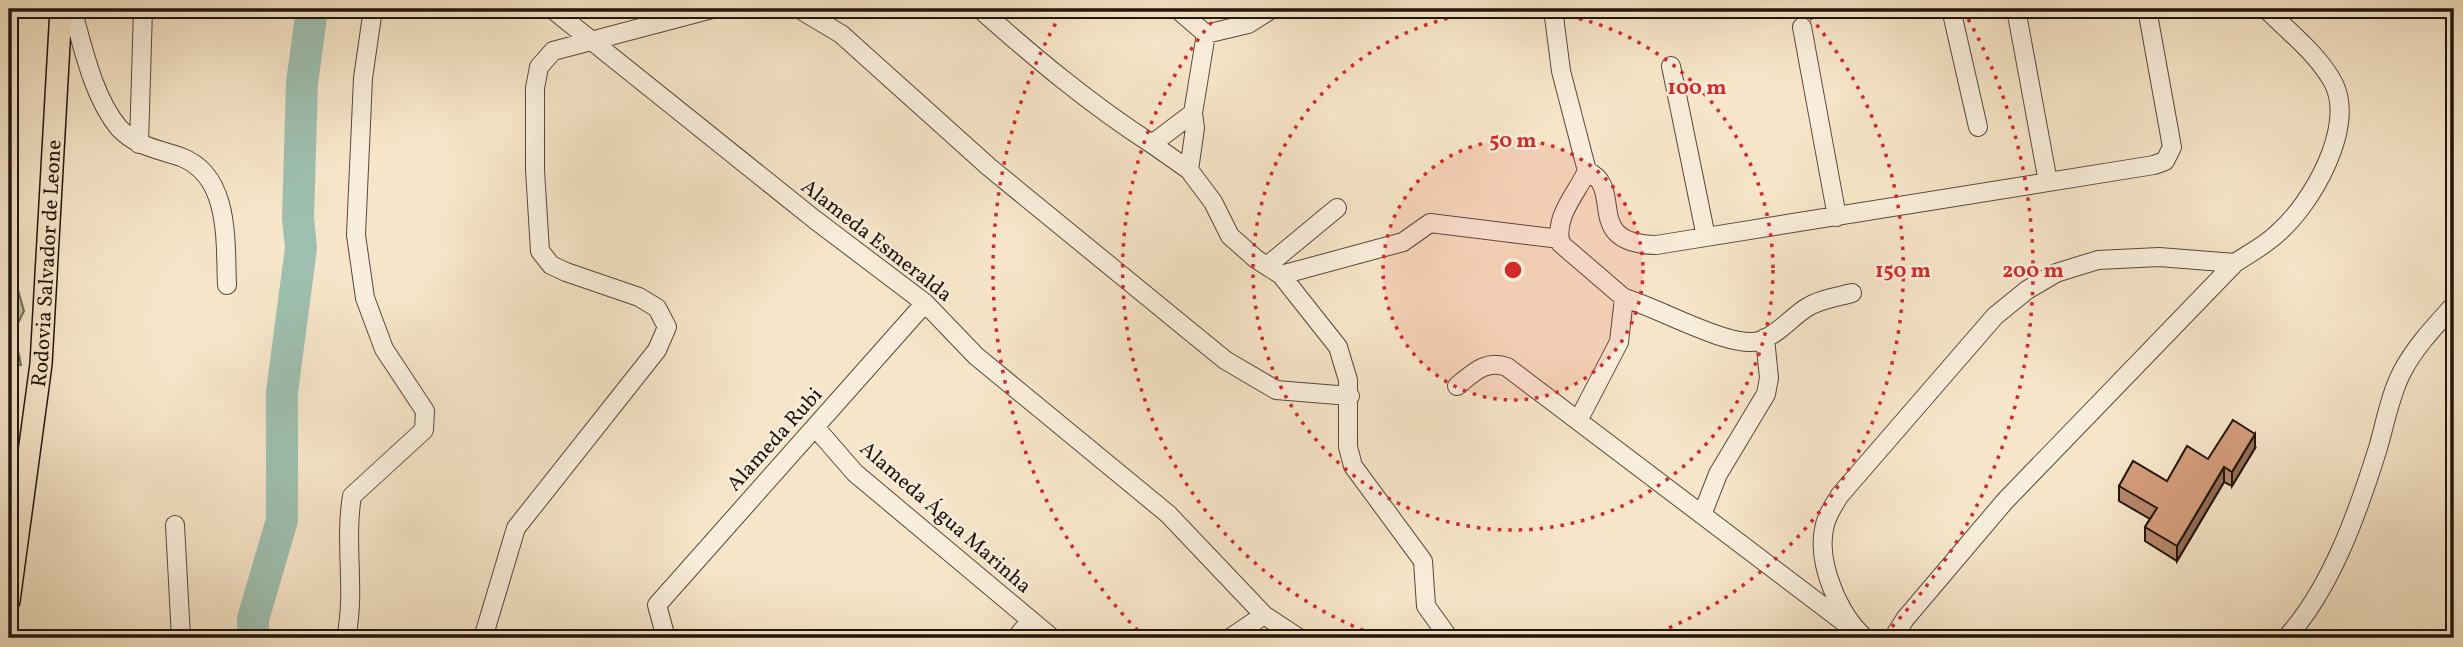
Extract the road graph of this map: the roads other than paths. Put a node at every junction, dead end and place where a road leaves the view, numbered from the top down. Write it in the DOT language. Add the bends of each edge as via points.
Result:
graph roads {
  1 [pos="61,9"];
  2 [pos="72,9"];
  3 [pos="143,9"];
  4 [pos="373,9"];
  5 [pos="552,9"];
  6 [pos="712,9"];
  7 [pos="799,9"];
  8 [pos="980,9"];
  9 [pos="1177,9"];
  10 [pos="1272,9"];
  11 [pos="1553,9"];
  12 [pos="1951,9"];
  13 [pos="2016,9"];
  14 [pos="2147,9"];
  15 [pos="2266,9"];
  16 [pos="1802,27"];
  17 [pos="1206,34"];
  18 [pos="592,40"];
  19 [pos="1671,66"];
  20 [pos="1193,113"];
  21 [pos="1978,127"];
  22 [pos="139,144"];
  23 [pos="1152,144"];
  24 [pos="1189,170"];
  25 [pos="1587,171"];
  26 [pos="2048,182"];
  27 [pos="1338,208"];
  28 [pos="1837,217"];
  29 [pos="1706,237"];
  30 [pos="1560,239"];
  31 [pos="2235,263"];
  32 [pos="1275,270"];
  33 [pos="227,285"];
  34 [pos="1852,293"];
  35 [pos="1624,298"];
  36 [pos="925,303"];
  37 [pos="2454,305"];
  38 [pos="1765,338"];
  39 [pos="1457,386"];
  40 [pos="1350,396"];
  41 [pos="1579,419"];
  42 [pos="815,427"];
  43 [pos="1702,514"];
  44 [pos="175,526"];
  45 [pos="9,601"];
  46 [pos="1264,615"];
  47 [pos="1031,620"];
  48 [pos="1862,636"];
  49 [pos="181,638"];
  50 [pos="346,638"];
  51 [pos="483,638"];
  52 [pos="666,638"];
  53 [pos="1016,638"];
  54 [pos="1052,638"];
  55 [pos="1230,638"];
  56 [pos="1299,638"];
  57 [pos="1450,638"];
  58 [pos="1893,638"];
  59 [pos="2286,638"];
  1 -- 45 [label="main road, Rodovia Salvador de Leone" via="41,364"];
  2 -- 22 [label="street" via="104,103 120,128"];
  3 -- 22 [label="street"];
  4 -- 50 [label="street" via="363,78 356,235 365,298 384,349 426,419 424,430 352,496 347,551 353,586"];
  5 -- 18 [label="street, Alameda Esmeralda"];
  6 -- 18 [label="street"];
  7 -- 40 [label="street" via="841,34 989,167 1225,360 1276,390"];
  8 -- 23 [label="street" via="1048,69"];
  9 -- 17 [label="street"];
  10 -- 17 [label="street" via="1248,24"];
  11 -- 25 [label="street" via="1561,71"];
  12 -- 21 [label="street"];
  13 -- 26 [label="street"];
  14 -- 26 [label="street" via="2171,133 2169,157 2154,165"];
  15 -- 31 [label="street" via="2321,65 2335,86 2340,110 2323,173 2302,207 2279,233"];
  16 -- 28 [label="street"];
  17 -- 20 [label="street"];
  18 -- 36 [label="street, Alameda Esmeralda"];
  18 -- 51 [label="street" via="552,51 539,66 535,170 540,251 551,265 566,272 639,297 657,309 667,327 657,350 516,528"];
  19 -- 29 [label="street"];
  20 -- 23 [label="street"];
  20 -- 24 [label="street"];
  22 -- 33 [label="street" via="185,159 216,191 222,211"];
  23 -- 24 [label="street"];
  24 -- 32 [label="street" via="1213,202 1230,236"];
  25 -- 29 [label="street" via="1602,182 1608,218 1615,232 1628,241 1656,245"];
  25 -- 30 [label="street" via="1562,213"];
  26 -- 28 [label="street"];
  27 -- 32 [label="street"];
  28 -- 29 [label="street"];
  30 -- 32 [label="street" via="1430,223 1403,242"];
  30 -- 35 [label="street" via="1572,256"];
  31 -- 48 [label="street" via="2159,257 2098,260 2056,273 1995,316 1840,495 1827,518 1825,561 1842,607"];
  31 -- 58 [label="street" via="2005,501"];
  32 -- 40 [label="street" via="1338,346"];
  34 -- 38 [label="street" via="1816,302"];
  35 -- 38 [label="street" via="1663,310 1726,340 1747,343"];
  35 -- 41 [label="street" via="1619,342"];
  36 -- 42 [label="street, Alameda Rubi"];
  36 -- 46 [label="street, Alameda Esmeralda" via="976,356 1168,514"];
  37 -- 59 [label="street" via="2401,374 2339,553 2306,616"];
  38 -- 43 [label="street" via="1766,394 1718,474"];
  39 -- 41 [label="street" via="1486,365 1497,363"];
  40 -- 57 [label="street" via="1348,447 1353,466 1423,561 1426,606"];
  41 -- 43 [label="street"];
  42 -- 47 [label="street, Alameda Água Marinha" via="855,473"];
  42 -- 52 [label="street, Alameda Rubi" via="657,605"];
  43 -- 48 [label="street"];
  44 -- 49 [label="street"];
  46 -- 55 [label="street"];
  46 -- 56 [label="street, Alameda Esmeralda"];
  47 -- 53 [label="street"];
  47 -- 54 [label="street, Alameda Água Marinha"];
}
